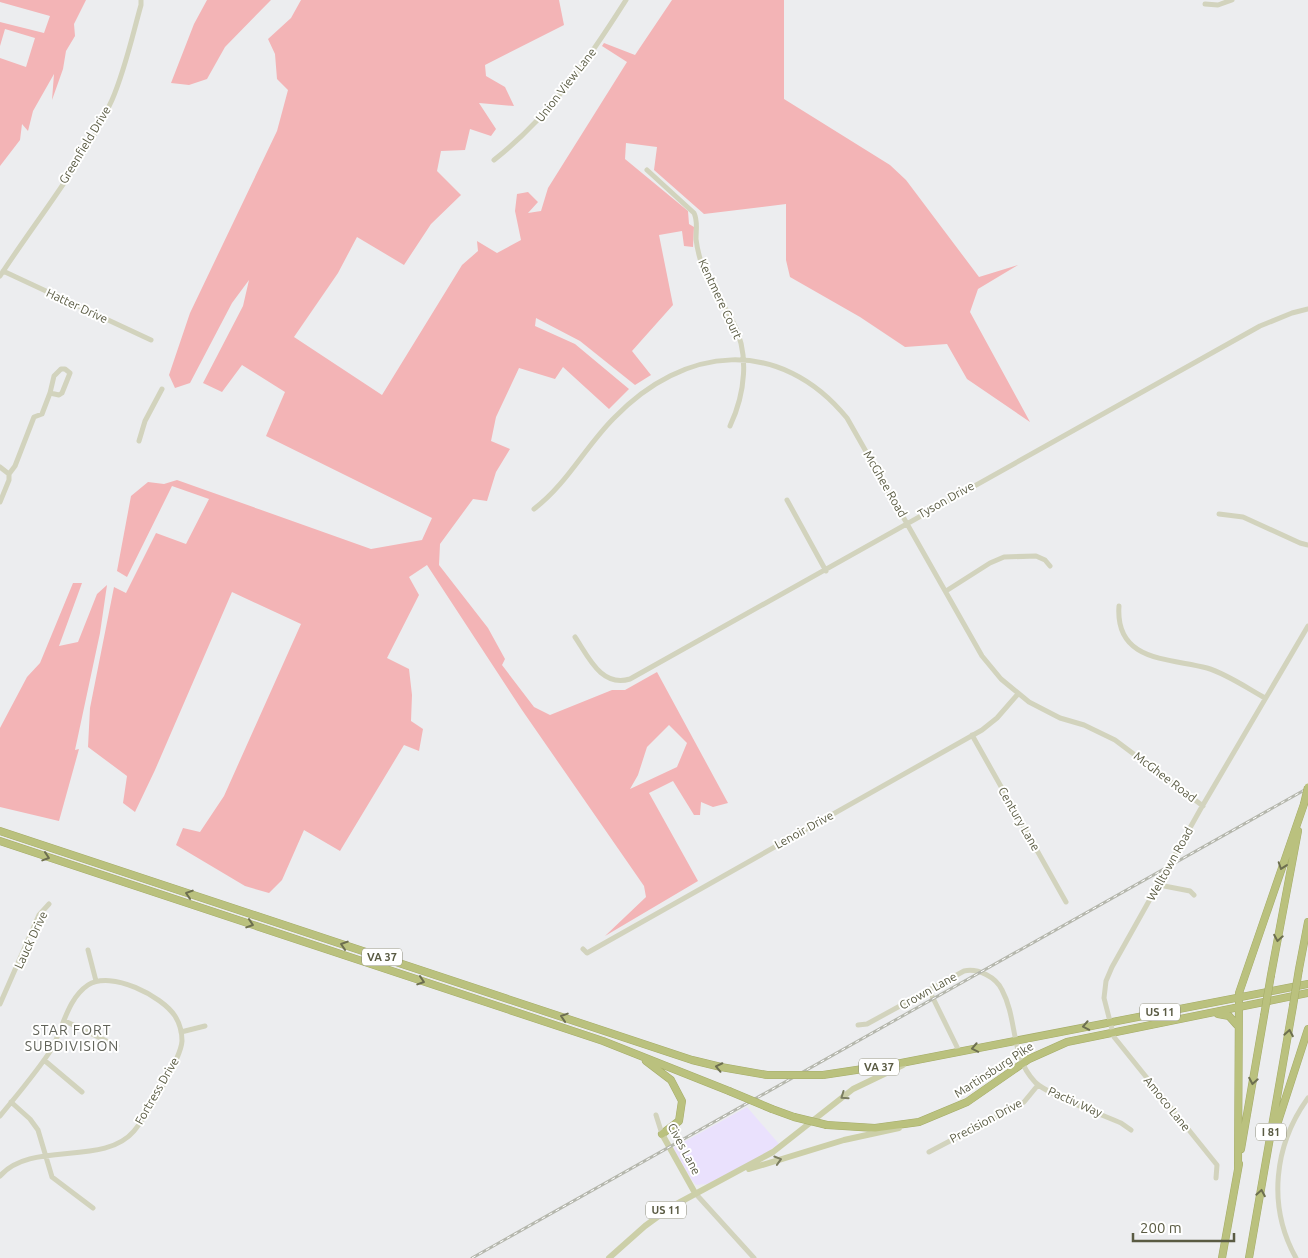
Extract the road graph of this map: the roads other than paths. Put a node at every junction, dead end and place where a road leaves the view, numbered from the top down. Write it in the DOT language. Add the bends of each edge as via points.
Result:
graph roads {
  1 [pos="141,0"];
  2 [pos="626,0"];
  3 [pos="1232,0"];
  4 [pos="1205,4"];
  5 [pos="494,160"];
  6 [pos="647,170"];
  7 [pos="2,274"];
  8 [pos="1308,310"];
  9 [pos="151,340"];
  10 [pos="743,360"];
  11 [pos="162,389"];
  12 [pos="50,393"];
  13 [pos="730,426"];
  14 [pos="139,440"];
  15 [pos="0,467"];
  16 [pos="9,474"];
  17 [pos="787,500"];
  18 [pos="0,502"];
  19 [pos="534,510"];
  20 [pos="1219,514"];
  21 [pos="907,522"];
  22 [pos="1308,545"];
  23 [pos="1050,566"];
  24 [pos="826,570"];
  25 [pos="946,591"];
  26 [pos="1119,606"];
  27 [pos="1308,626"];
  28 [pos="575,637"];
  29 [pos="1018,694"];
  30 [pos="1265,698"];
  31 [pos="972,736"];
  32 [pos="1308,787"];
  33 [pos="1304,804"];
  34 [pos="1203,806"];
  35 [pos="0,831"];
  36 [pos="0,841"];
  37 [pos="1159,886"];
  38 [pos="1194,895"];
  39 [pos="1066,902"];
  40 [pos="49,904"];
  41 [pos="1308,922"];
  42 [pos="583,949"];
  43 [pos="88,950"];
  44 [pos="1242,979"];
  45 [pos="96,981"];
  46 [pos="1307,983"];
  47 [pos="928,990"];
  48 [pos="1308,994"];
  49 [pos="1238,996"];
  50 [pos="0,1004"];
  51 [pos="1200,1004"];
  52 [pos="1237,1008"];
  53 [pos="1205,1014"];
  54 [pos="532,1017"];
  55 [pos="65,1021"];
  56 [pos="1109,1022"];
  57 [pos="858,1025"];
  58 [pos="205,1026"];
  59 [pos="1238,1029"];
  60 [pos="1308,1029"];
  61 [pos="181,1032"];
  62 [pos="1112,1032"];
  63 [pos="1014,1040"];
  64 [pos="117,1046"];
  65 [pos="959,1051"];
  66 [pos="936,1055"];
  67 [pos="44,1060"];
  68 [pos="1022,1064"];
  69 [pos="1038,1086"];
  70 [pos="82,1092"];
  71 [pos="1308,1098"];
  72 [pos="11,1102"];
  73 [pos="656,1115"];
  74 [pos="0,1116"];
  75 [pos="929,1119"];
  76 [pos="1131,1130"];
  77 [pos="662,1134"];
  78 [pos="928,1152"];
  79 [pos="46,1156"];
  80 [pos="1238,1168"];
  81 [pos="1265,1171"];
  82 [pos="732,1175"];
  83 [pos="0,1176"];
  84 [pos="1216,1178"];
  85 [pos="695,1193"];
  86 [pos="93,1208"];
  87 [pos="609,1258"];
  88 [pos="754,1258"];
  89 [pos="1222,1258"];
  90 [pos="1249,1258"];
  91 [pos="1296,1258"];
  1 -- 7 [label="street, Greenfield Drive" via="119,84 106,112"];
  2 -- 5 [label="street, Union View Lane" via="558,99"];
  3 -- 4 [label="street" via="1218,5"];
  6 -- 10 [label="street, Kentmere Court" via="696,217 700,258 712,289 737,330"];
  7 -- 9 [label="street, Hatter Drive"];
  8 -- 21 [label="street, Tyson Drive" via="1260,326"];
  10 -- 13 [label="street, Kentmere Court" via="742,391"];
  10 -- 19 [label="street, McGhee Road" via="694,365 651,386 613,419 552,496"];
  10 -- 21 [label="street, McGhee Road" via="772,365 798,375 830,398 847,418"];
  11 -- 14 [label="street"];
  12 -- 12 [label="street" via="54,376 61,370 68,370 70,375 62,392 59,395"];
  12 -- 16 [label="street" via="42,414 34,417"];
  15 -- 16 [label="street"];
  16 -- 18 [label="street"];
  17 -- 24 [label="street"];
  20 -- 22 [label="street" via="1243,517"];
  21 -- 24 [label="street, Tyson Drive"];
  21 -- 25 [label="street, McGhee Road"];
  23 -- 25 [label="street" via="1036,556 1004,557"];
  24 -- 28 [label="street, Tyson Drive" via="646,671 624,680 613,681 601,674"];
  25 -- 29 [label="street, McGhee Road" via="988,664"];
  26 -- 30 [label="street" via="1123,634 1143,652 1165,661 1214,670"];
  27 -- 30 [label="street, Welltown Road"];
  29 -- 31 [label="street, Lenoir Drive" via="990,724"];
  29 -- 34 [label="street, McGhee Road" via="1060,718 1115,740"];
  30 -- 34 [label="street, Welltown Road"];
  31 -- 39 [label="street, Century Lane"];
  31 -- 42 [label="street, Lenoir Drive" via="587,953"];
  32 -- 33 [label="highway, I 81, bridge"];
  33 -- 44 [label="highway, one-way"];
  33 -- 80 [label="highway, I 81, one-way, bridge"];
  34 -- 37 [label="street, Welltown Road"];
  66 -- 35 [label="highway, VA 37, one-way, bridge" via="823,1074 767,1075 728,1069 692,1060"];
  36 -- 54 [label="highway, VA 37, one-way"];
  37 -- 38 [label="street" via="1190,891"];
  37 -- 56 [label="street, Welltown Road" via="1108,975 1104,994"];
  40 -- 50 [label="street, Lauck Drive" via="40,915"];
  81 -- 41 [label="highway, I 81, one-way, bridge"];
  43 -- 45 [label="street"];
  44 -- 49 [label="highway"];
  44 -- 51 [label="highway" via="1232,992"];
  45 -- 55 [label="street" via="80,993"];
  45 -- 61 [label="street" via="118,981 132,986 170,1010"];
  46 -- 49 [label="highway, Martinsburg Pike / US 11"];
  47 -- 57 [label="street, Crown Lane" via="867,1024"];
  47 -- 63 [label="street, Crown Lane" via="968,970 987,975 1003,992"];
  47 -- 65 [label="street"];
  48 -- 52 [label="highway, Martinsburg Pike / US 11"];
  49 -- 51 [label="highway, Martinsburg Pike / US 11"];
  49 -- 52 [label="highway"];
  51 -- 56 [label="highway, Martinsburg Pike / US 11"];
  52 -- 53 [label="highway, Martinsburg Pike / US 11"];
  52 -- 59 [label="highway"];
  53 -- 59 [label="highway" via="1229,1016"];
  53 -- 62 [label="highway, Martinsburg Pike / US 11"];
  54 -- 75 [label="highway, VA 37, bridge" via="794,1117 827,1125 875,1128"];
  54 -- 77 [label="highway" via="639,1058 664,1074 679,1092 683,1106 676,1124"];
  55 -- 64 [label="street"];
  55 -- 67 [label="street"];
  56 -- 62 [label="street, Welltown Road"];
  56 -- 63 [label="highway, Martinsburg Pike / US 11, one-way"];
  58 -- 61 [label="street"];
  59 -- 80 [label="highway"];
  60 -- 81 [label="highway"];
  61 -- 79 [label="street, Fortress Drive" via="178,1057 129,1136 104,1147"];
  62 -- 68 [label="highway, Martinsburg Pike / US 11" via="1067,1042"];
  62 -- 84 [label="street, Amoco Lane" via="1217,1165"];
  63 -- 65 [label="highway, Martinsburg Pike / US 11, one-way"];
  63 -- 68 [label="street, Pactiv Way"];
  65 -- 66 [label="highway, Martinsburg Pike / US 11"];
  66 -- 82 [label="main road, US 11, one-way" via="892,1069 864,1083 831,1105 782,1146"];
  67 -- 70 [label="street"];
  67 -- 72 [label="street"];
  68 -- 69 [label="street, Pactiv Way"];
  68 -- 75 [label="highway, Martinsburg Pike / US 11" via="967,1102"];
  69 -- 76 [label="street, Pactiv Way"];
  69 -- 78 [label="street, Precision Drive" via="1024,1102"];
  71 -- 91 [label="street" via="1288,1134 1278,1172 1281,1221"];
  72 -- 74 [label="street"];
  72 -- 79 [label="street" via="35,1124"];
  73 -- 77 [label="street, Cives Lane"];
  82 -- 75 [label="main road, US 11, one-way" via="844,1140"];
  77 -- 85 [label="main road, Cives Lane"];
  79 -- 83 [label="street, Fortress Drive" via="15,1164"];
  79 -- 86 [label="street" via="52,1177"];
  80 -- 89 [label="highway, I 81"];
  90 -- 81 [label="highway, I 81, one-way"];
  82 -- 85 [label="main road, US 11"];
  85 -- 87 [label="main road, US 11" via="659,1215"];
  85 -- 88 [label="street"];
}
